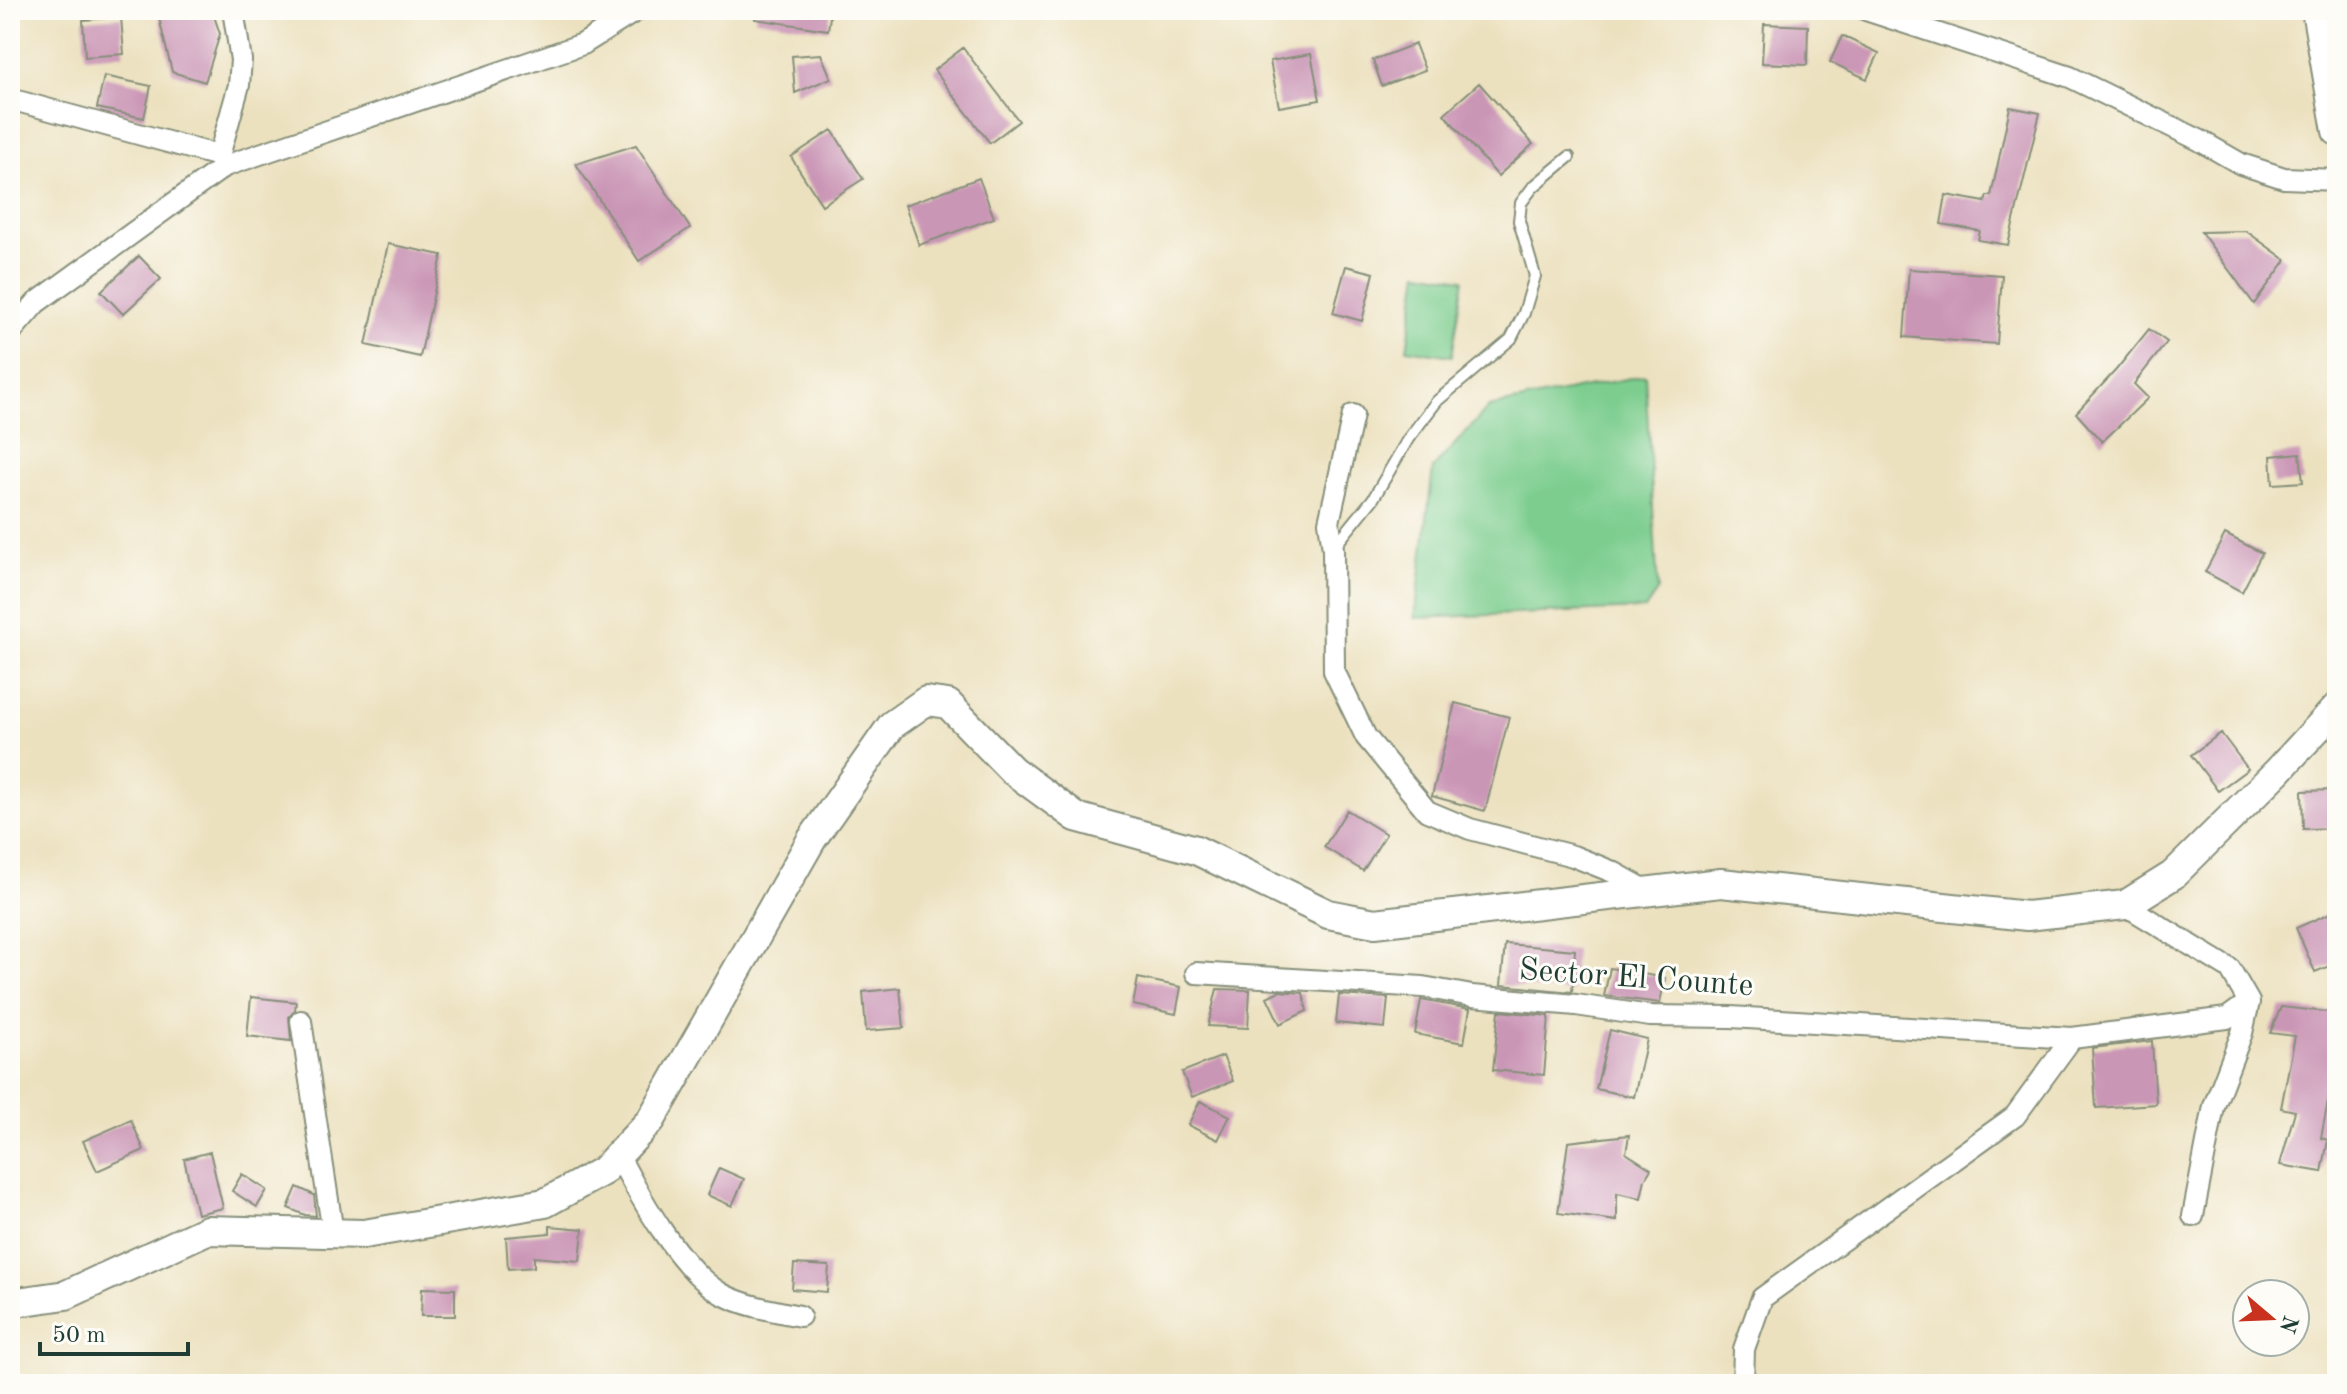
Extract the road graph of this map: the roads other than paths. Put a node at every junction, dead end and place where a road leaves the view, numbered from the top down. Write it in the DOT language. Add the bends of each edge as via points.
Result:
graph roads {
  1 [pos="233,10"];
  2 [pos="637,10"];
  3 [pos="1866,10"];
  4 [pos="2316,10"];
  5 [pos="10,99"];
  6 [pos="2337,131"];
  7 [pos="1569,157"];
  8 [pos="222,161"];
  9 [pos="2337,180"];
  10 [pos="10,333"];
  11 [pos="1353,415"];
  12 [pos="1333,549"];
  13 [pos="2337,707"];
  14 [pos="1649,892"];
  15 [pos="2125,905"];
  16 [pos="1196,973"];
  17 [pos="2249,1002"];
  18 [pos="301,1021"];
  19 [pos="2072,1038"];
  20 [pos="618,1155"];
  21 [pos="2193,1216"];
  22 [pos="333,1233"];
  23 [pos="10,1303"];
  24 [pos="800,1316"];
  25 [pos="1743,1384"];
  1 -- 8 [label="street" via="241,60"];
  2 -- 8 [label="street" via="583,44"];
  3 -- 9 [label="street" via="2070,77 2241,164 2284,178"];
  4 -- 6 [label="street"];
  5 -- 8 [label="street"];
  7 -- 12 [label="lane" via="1521,203 1519,221 1535,276 1511,339 1437,401"];
  8 -- 10 [label="street" via="36,303"];
  11 -- 12 [label="street" via="1329,522"];
  12 -- 14 [label="street" via="1334,671 1366,737 1427,811 1470,829 1573,856"];
  13 -- 15 [label="street" via="2173,875"];
  14 -- 15 [label="street" via="1721,883 2027,916"];
  14 -- 20 [label="street" via="1375,923 1328,914 1196,850 1076,817 1012,770 948,704 926,701 892,725 812,839 651,1120"];
  15 -- 17 [label="street" via="2230,969"];
  16 -- 19 [label="street, Sector El Counte" via="1423,987 1650,1016"];
  17 -- 19 [label="street, Sector El Counte" via="2227,1018"];
  17 -- 21 [label="street" via="2214,1106"];
  18 -- 22 [label="street"];
  19 -- 25 [label="street" via="2015,1116 1762,1298 1744,1349"];
  20 -- 22 [label="street" via="603,1171 545,1203 364,1234"];
  20 -- 24 [label="street" via="666,1234 707,1283 759,1308"];
  22 -- 23 [label="street" via="207,1230 66,1295"];
}
